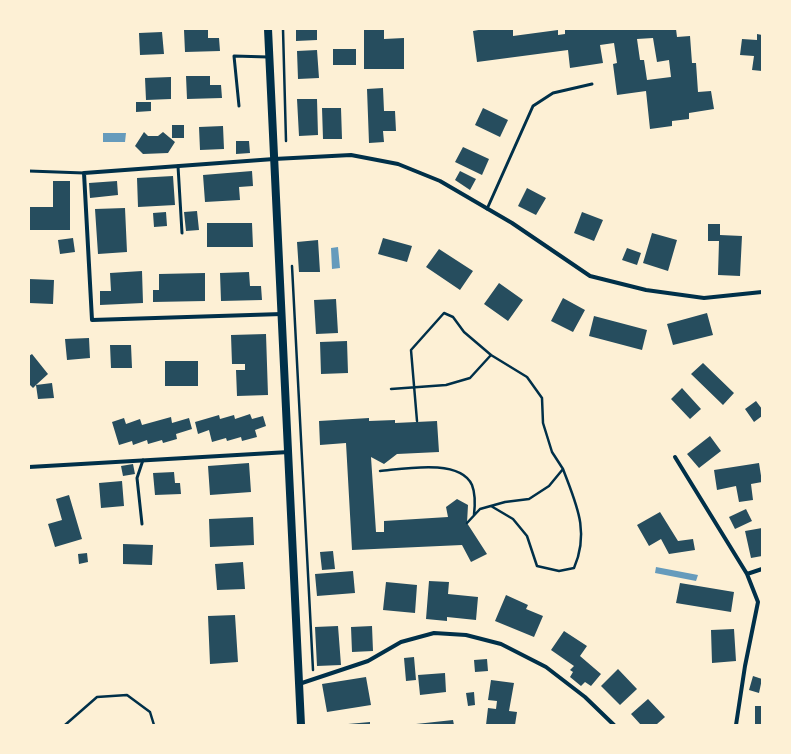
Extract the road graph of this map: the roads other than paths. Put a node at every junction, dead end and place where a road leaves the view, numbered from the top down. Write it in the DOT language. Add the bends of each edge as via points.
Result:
graph roads {
  1 [pos="268,29"];
  2 [pos="270,57"];
  3 [pos="592,84"];
  4 [pos="239,106"];
  5 [pos="274,159"];
  6 [pos="178,166"];
  7 [pos="29,172"];
  8 [pos="84,173"];
  9 [pos="487,209"];
  10 [pos="182,233"];
  11 [pos="762,292"];
  12 [pos="282,314"];
  13 [pos="289,452"];
  14 [pos="675,457"];
  15 [pos="143,460"];
  16 [pos="29,467"];
  17 [pos="142,524"];
  18 [pos="762,570"];
  19 [pos="748,574"];
  20 [pos="299,684"];
  21 [pos="301,725"];
  22 [pos="614,725"];
  23 [pos="736,725"];
  1 -- 2 [label="main road"];
  2 -- 4 [label="lane" via="234,56"];
  2 -- 5 [label="main road"];
  3 -- 9 [label="lane" via="553,93 533,106"];
  5 -- 6 [label="street"];
  5 -- 9 [label="street" via="351,155 398,164 440,181"];
  5 -- 12 [label="main road"];
  6 -- 8 [label="street"];
  6 -- 10 [label="lane"];
  7 -- 8 [label="lane"];
  8 -- 12 [label="street" via="92,320"];
  9 -- 11 [label="street" via="590,276 646,290 704,298"];
  12 -- 13 [label="main road"];
  13 -- 15 [label="street"];
  13 -- 20 [label="main road"];
  14 -- 19 [label="street"];
  15 -- 16 [label="street"];
  15 -- 17 [label="lane" via="137,478"];
  18 -- 19 [label="street"];
  19 -- 23 [label="street" via="758,602"];
  20 -- 21 [label="main road"];
  20 -- 22 [label="street" via="368,661 401,642 434,633 466,635 501,644 546,667 585,697"];
}
